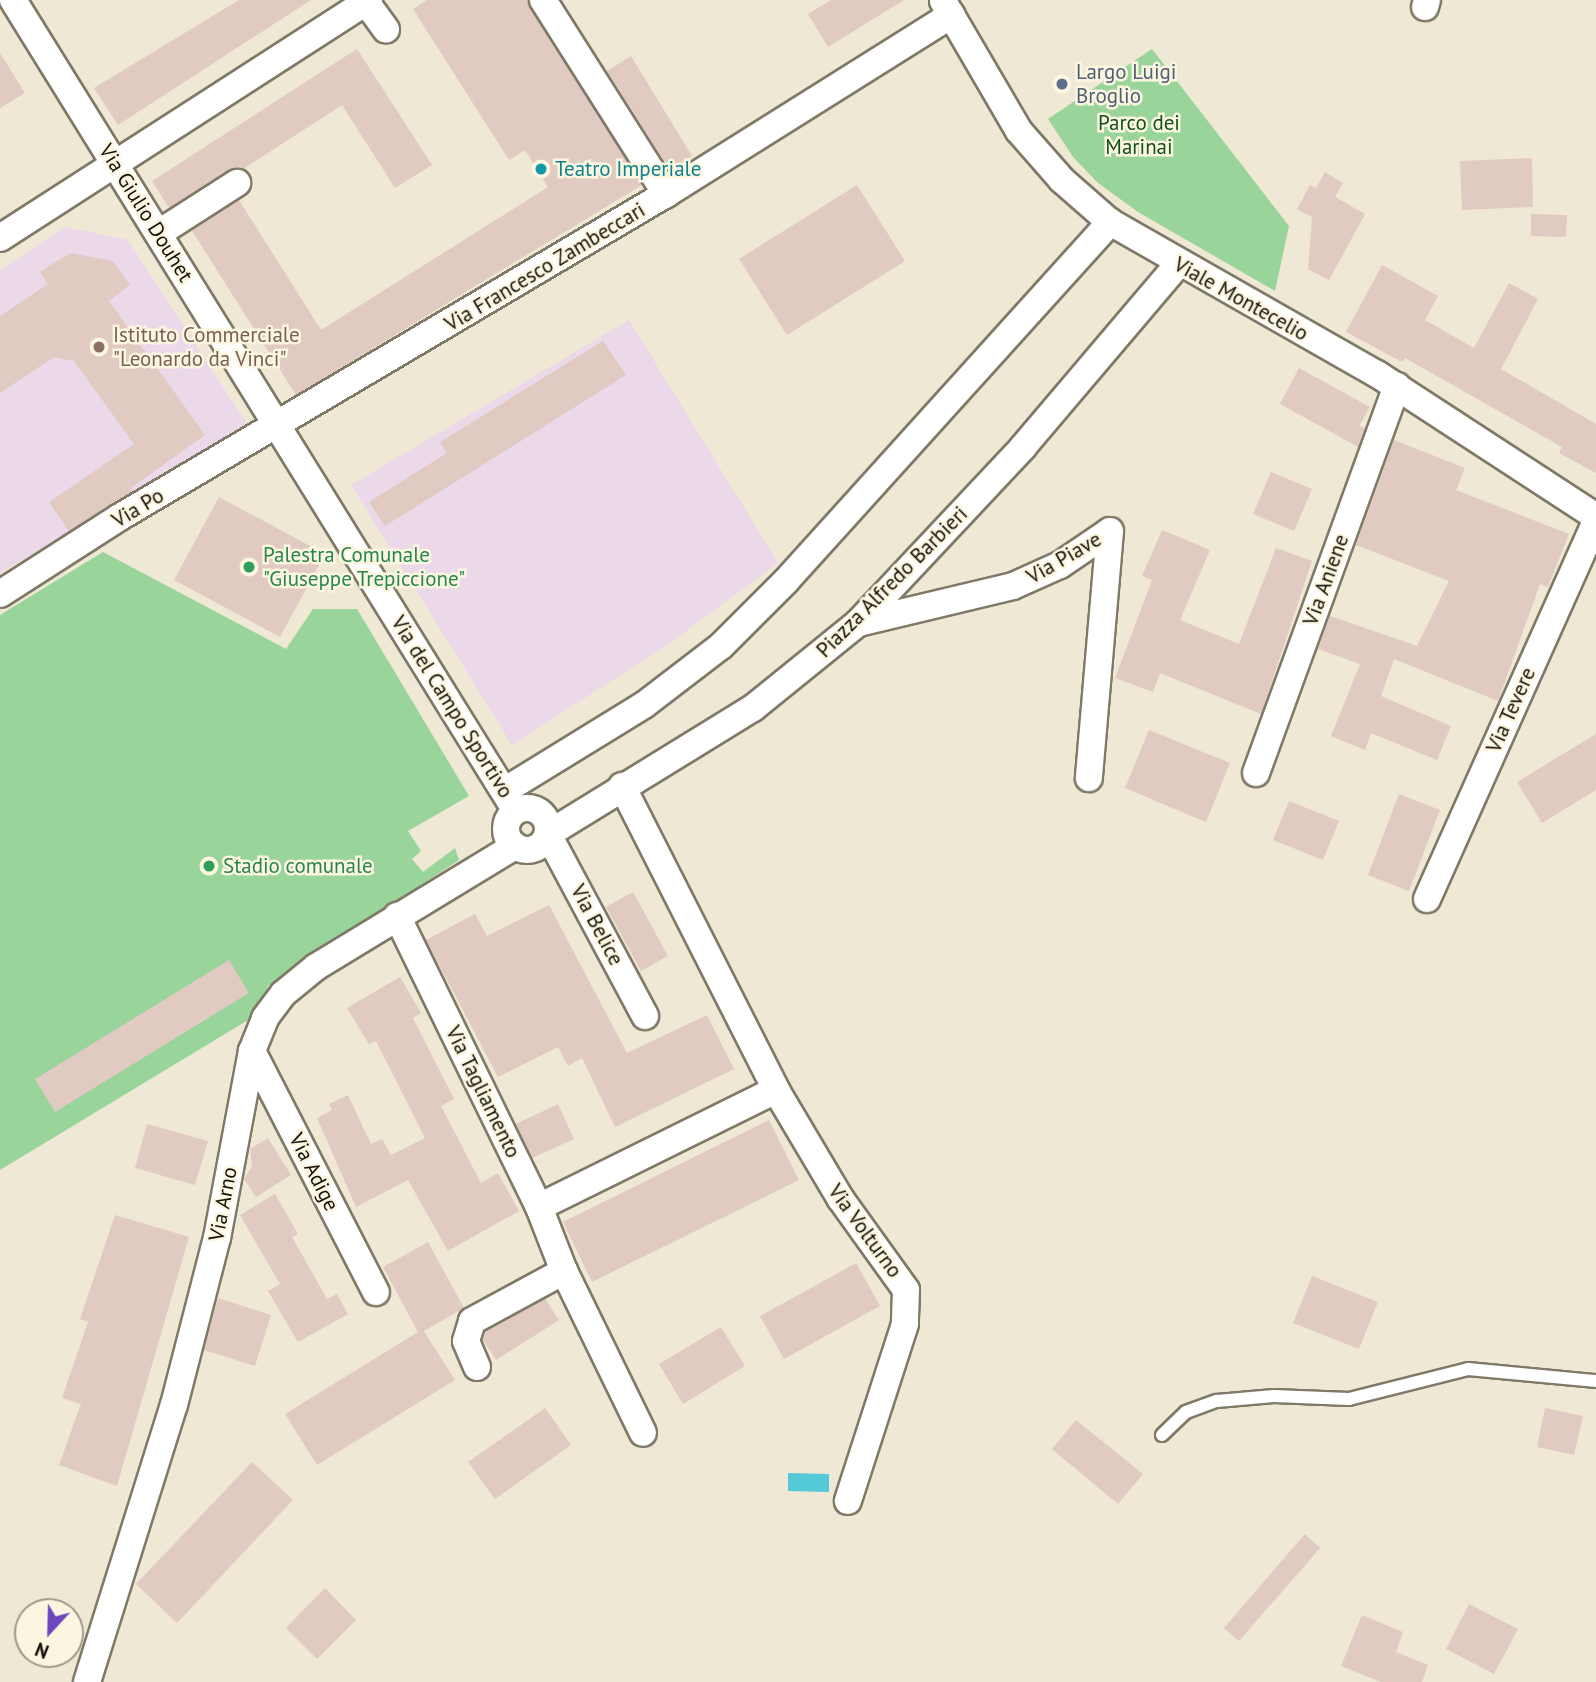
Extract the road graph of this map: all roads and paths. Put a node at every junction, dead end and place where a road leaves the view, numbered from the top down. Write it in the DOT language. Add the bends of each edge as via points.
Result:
graph roads {
  1 [pos="13,0"];
  2 [pos="543,0"];
  3 [pos="355,4"];
  4 [pos="947,7"];
  5 [pos="386,30"];
  6 [pos="116,164"];
  7 [pos="237,183"];
  8 [pos="666,194"];
  9 [pos="1110,222"];
  10 [pos="159,233"];
  11 [pos="0,239"];
  12 [pos="1178,264"];
  13 [pos="1397,386"];
  14 [pos="278,426"];
  15 [pos="1596,519"];
  16 [pos="0,594"];
  17 [pos="858,622"];
  18 [pos="1256,773"];
  19 [pos="1089,778"];
  20 [pos="622,786"];
  21 [pos="510,801"];
  22 [pos="548,834"];
  23 [pos="515,846"];
  24 [pos="1427,899"];
  25 [pos="397,916"];
  26 [pos="645,1016"];
  27 [pos="252,1051"];
  28 [pos="776,1090"];
  29 [pos="539,1207"];
  30 [pos="564,1270"];
  31 [pos="376,1292"];
  32 [pos="477,1367"];
  33 [pos="1596,1381"];
  34 [pos="643,1433"];
  35 [pos="1162,1435"];
  36 [pos="848,1501"];
  37 [pos="87,1682"];
  1 -- 6 [label="street, Via Giulio Douhet"];
  2 -- 8 [label="street"];
  3 -- 5 [label="street"];
  3 -- 6 [label="street"];
  4 -- 8 [label="street, Via Francesco Zambeccari"];
  4 -- 9 [label="street, Viale Montecelio" via="1014,125 1055,173"];
  6 -- 10 [label="street, Via Giulio Douhet"];
  6 -- 11 [label="street"];
  7 -- 10 [label="street"];
  8 -- 14 [label="street, Via Francesco Zambeccari"];
  9 -- 12 [label="street, Viale Montecelio"];
  9 -- 21 [label="street" via="786,582 721,646"];
  10 -- 14 [label="street, Via Giulio Douhet"];
  12 -- 13 [label="street, Viale Montecelio"];
  12 -- 17 [label="street, Piazza Alfredo Barbieri" via="1023,447"];
  13 -- 15 [label="street, Viale Montecelio"];
  13 -- 18 [label="street, Via Aniene"];
  14 -- 16 [label="street, Via Po" via="120,517"];
  14 -- 21 [label="street, Via del Campo Sportivo"];
  15 -- 24 [label="street, Via Tevere"];
  17 -- 19 [label="street, Via Piave" via="1013,586 1060,565 1110,531"];
  17 -- 20 [label="street, Piazza Alfredo Barbieri" via="752,708"];
  20 -- 22 [label="street, Piazza Alfredo Barbieri"];
  20 -- 28 [label="street, Via Volturno"];
  21 -- 22 [label="street" via="540,811"];
  21 -- 23 [label="street" via="506,828"];
  22 -- 23 [label="street" via="531,850"];
  22 -- 26 [label="street, Via Belice"];
  23 -- 25 [label="street, Via Arno"];
  25 -- 27 [label="street, Via Arno" via="291,986 270,1010"];
  25 -- 29 [label="street, Via Tagliamento"];
  27 -- 31 [label="street, Via Adige"];
  27 -- 37 [label="street, Via Arno" via="217,1238 174,1405"];
  28 -- 29 [label="street"];
  28 -- 36 [label="street, Via Volturno" via="840,1198 903,1282 908,1299 905,1324"];
  29 -- 30 [label="street, Via Tagliamento"];
  30 -- 32 [label="street" via="472,1321 466,1341"];
  30 -- 34 [label="street, Via Tagliamento"];
  33 -- 35 [label="lane" via="1468,1369 1349,1399 1275,1396 1216,1401 1186,1412"];
}
